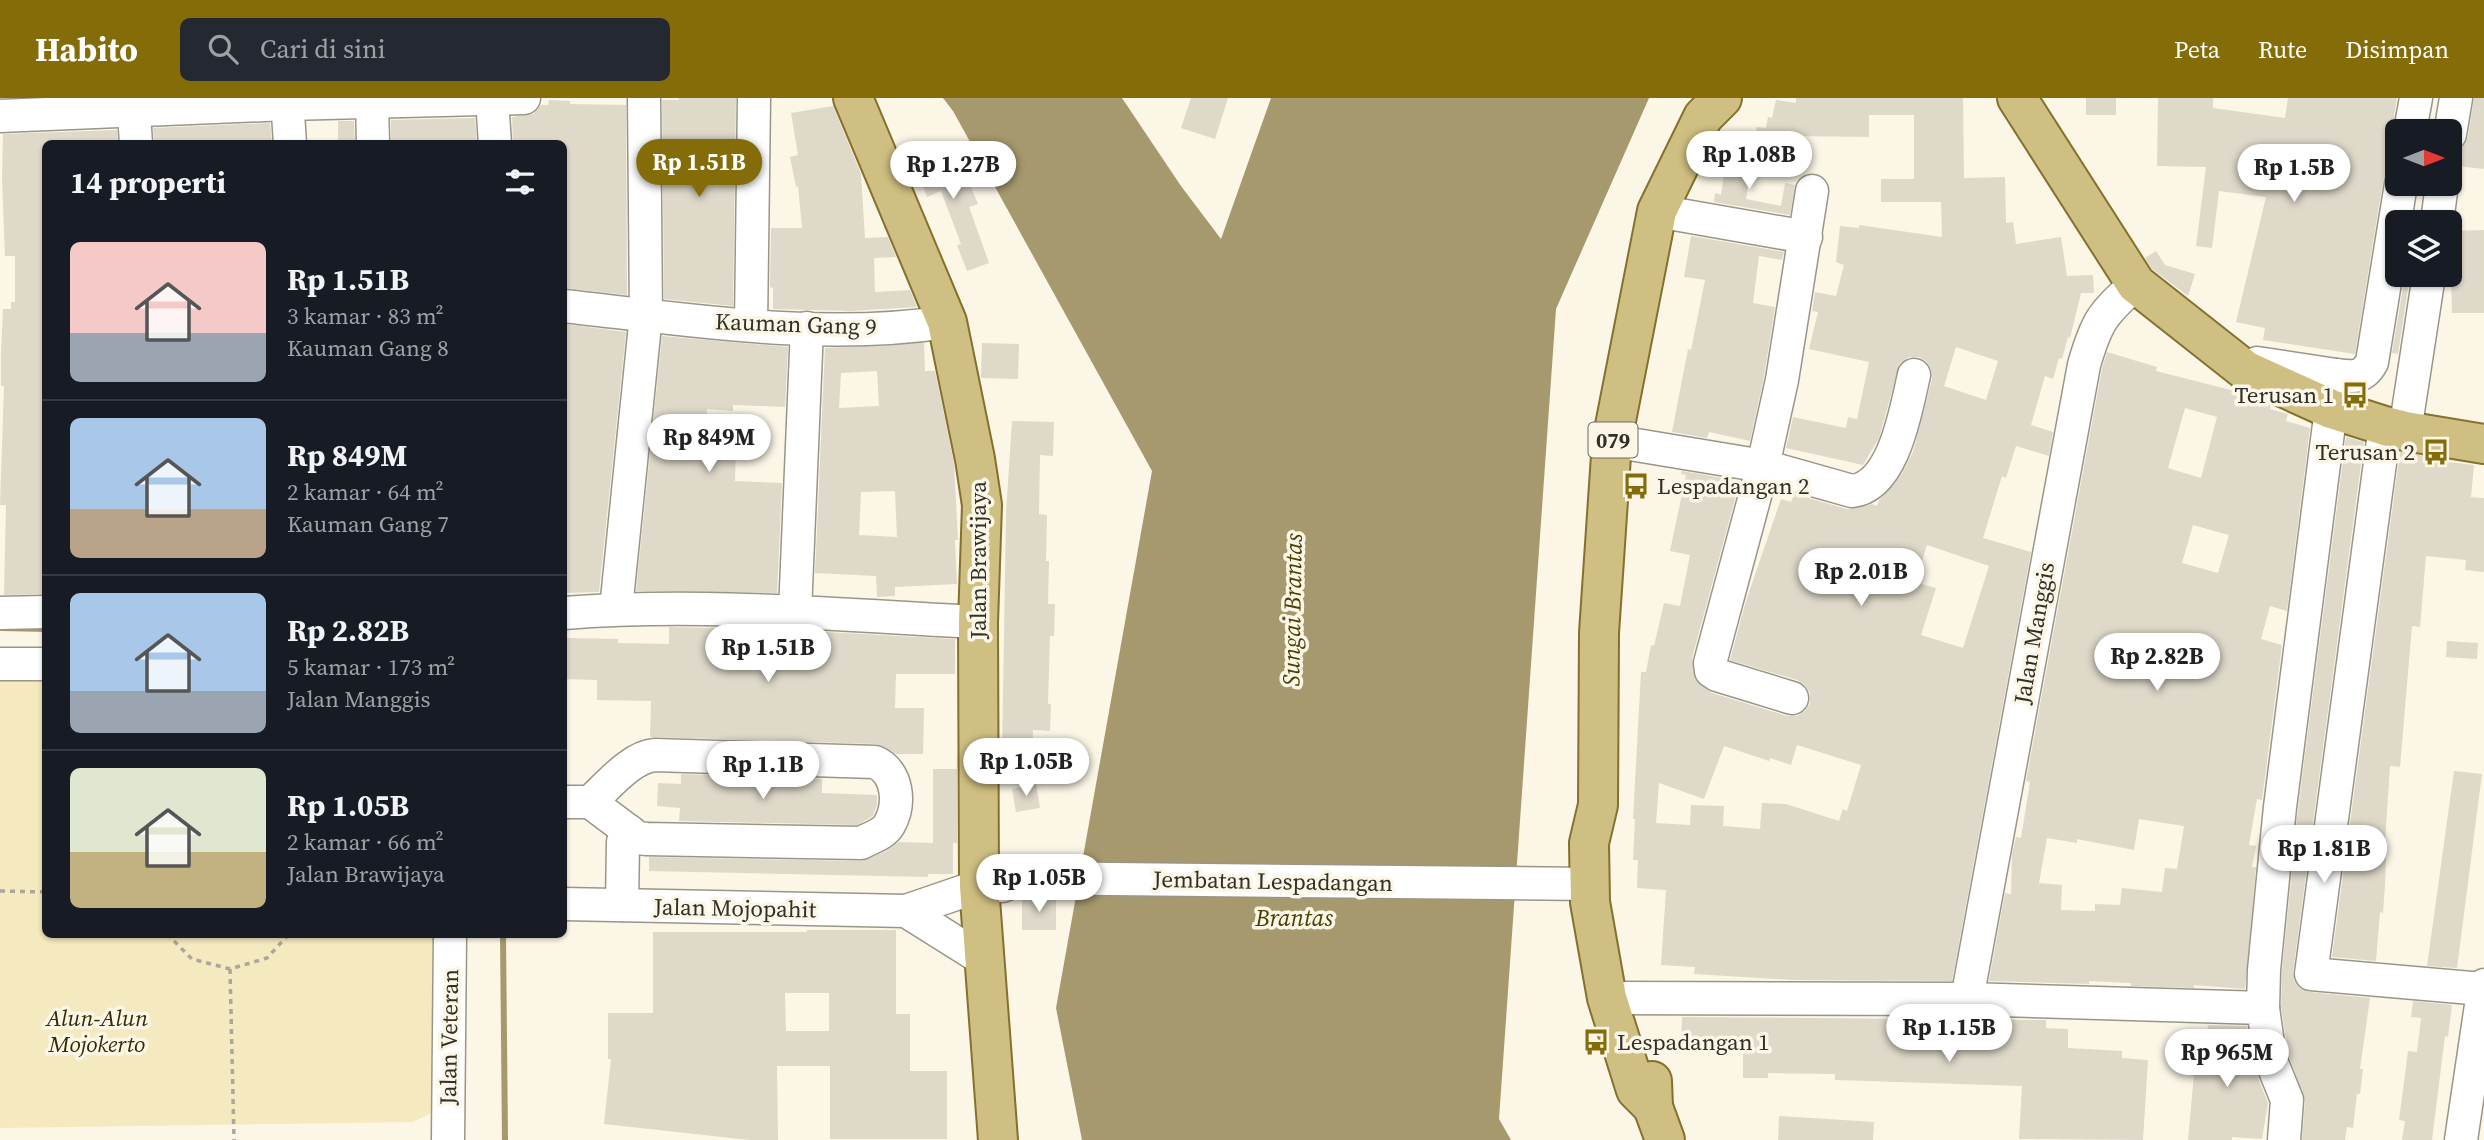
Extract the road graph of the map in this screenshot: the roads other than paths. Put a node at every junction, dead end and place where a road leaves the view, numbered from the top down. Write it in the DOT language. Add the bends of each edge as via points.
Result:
graph roads {
  1 [pos="524,98"];
  2 [pos="644,98"];
  3 [pos="754,98"];
  4 [pos="853,98"];
  5 [pos="1722,98"];
  6 [pos="2017,98"];
  7 [pos="2416,98"];
  8 [pos="2456,98"];
  9 [pos="482,99"];
  10 [pos="372,100"];
  11 [pos="287,101"];
  12 [pos="133,104"];
  13 [pos="0,116"];
  14 [pos="2412,119"];
  15 [pos="2452,119"];
  16 [pos="136,140"];
  17 [pos="290,140"];
  18 [pos="373,140"];
  19 [pos="494,140"];
  20 [pos="1812,191"];
  21 [pos="2399,196"];
  22 [pos="1657,211"];
  23 [pos="1805,237"];
  24 [pos="2136,284"];
  25 [pos="2426,287"];
  26 [pos="567,306"];
  27 [pos="646,315"];
  28 [pos="947,321"];
  29 [pos="751,325"];
  30 [pos="807,328"];
  31 [pos="1913,375"];
  32 [pos="2329,396"];
  33 [pos="2395,429"];
  34 [pos="1612,441"];
  35 [pos="2484,444"];
  36 [pos="1763,466"];
  37 [pos="616,609"];
  38 [pos="42,612"];
  39 [pos="794,612"];
  40 [pos="0,613"];
  41 [pos="567,613"];
  42 [pos="978,622"];
  43 [pos="0,664"];
  44 [pos="42,664"];
  45 [pos="1792,698"];
  46 [pos="577,802"];
  47 [pos="1598,805"];
  48 [pos="629,831"];
  49 [pos="1005,886"];
  50 [pos="1582,893"];
  51 [pos="567,904"];
  52 [pos="622,905"];
  53 [pos="906,911"];
  54 [pos="450,938"];
  55 [pos="984,960"];
  56 [pos="2264,970"];
  57 [pos="2311,974"];
  58 [pos="2484,987"];
  59 [pos="1617,998"];
  60 [pos="1967,999"];
  61 [pos="2263,1008"];
  62 [pos="1659,1124"];
  63 [pos="448,1140"];
  64 [pos="998,1140"];
  65 [pos="2284,1140"];
  66 [pos="2461,1140"];
  1 -- 9 [label="street"];
  2 -- 27 [label="street"];
  3 -- 29 [label="street"];
  4 -- 28 [label="main road, Jalan Brawijaya"];
  5 -- 22 [label="main road, 079" via="1703,117"];
  6 -- 24 [label="main road"];
  7 -- 14 [label="street"];
  8 -- 15 [label="street"];
  9 -- 10 [label="street"];
  9 -- 19 [label="street"];
  10 -- 11 [label="street"];
  10 -- 18 [label="street"];
  11 -- 12 [label="street"];
  11 -- 17 [label="street"];
  12 -- 13 [label="street"];
  12 -- 16 [label="street"];
  20 -- 23 [label="street"];
  21 -- 32 [label="street" via="2372,362 2368,370"];
  22 -- 23 [label="street"];
  22 -- 34 [label="main road, 079"];
  23 -- 36 [label="street"];
  24 -- 32 [label="main road" via="2245,370"];
  24 -- 60 [label="street, Jalan Manggis" via="2096,324 2084,365"];
  25 -- 33 [label="street"];
  26 -- 27 [label="street, Kauman Gang 9"];
  27 -- 29 [label="street, Kauman Gang 9"];
  27 -- 37 [label="street"];
  28 -- 30 [label="street, Kauman Gang 9" via="882,328"];
  28 -- 42 [label="main road, Jalan Brawijaya" via="982,505"];
  29 -- 30 [label="street, Kauman Gang 9"];
  30 -- 39 [label="street"];
  31 -- 36 [label="street" via="1903,422 1889,457 1863,490 1852,491"];
  32 -- 33 [label="main road"];
  32 -- 56 [label="street"];
  33 -- 35 [label="main road"];
  33 -- 57 [label="street"];
  34 -- 36 [label="street"];
  34 -- 47 [label="main road, 079" via="1599,633"];
  36 -- 45 [label="street" via="1710,667 1717,676"];
  37 -- 39 [label="street"];
  37 -- 41 [label="street"];
  38 -- 40 [label="street"];
  39 -- 42 [label="street"];
  42 -- 49 [label="main road, Jalan Brawijaya"];
  43 -- 44 [label="street"];
  46 -- 48 [label="street"];
  46 -- 48 [label="street" via="644,756 655,755 875,762 889,772 898,800 888,826 861,843 646,839"];
  47 -- 50 [label="main road, 079"];
  47 -- 59 [label="main road, 079" via="1605,831"];
  48 -- 52 [label="street" via="623,842"];
  49 -- 50 [label="street, Jembatan Lespadangan"];
  49 -- 53 [label="street, Jalan Mojopahit"];
  49 -- 55 [label="main road, Jalan Brawijaya"];
  50 -- 59 [label="main road, 079"];
  51 -- 52 [label="street, Jalan Mojopahit"];
  52 -- 53 [label="street, Jalan Mojopahit"];
  53 -- 55 [label="street"];
  54 -- 63 [label="street, Jalan Veteran"];
  55 -- 64 [label="main road, Jalan Brawijaya"];
  56 -- 57 [label="street"];
  56 -- 61 [label="street"];
  57 -- 58 [label="street"];
  58 -- 66 [label="street"];
  59 -- 60 [label="street"];
  59 -- 62 [label="main road, 079" via="1653,1084"];
  60 -- 61 [label="street"];
  61 -- 65 [label="street" via="2270,1058 2287,1100"];
}
